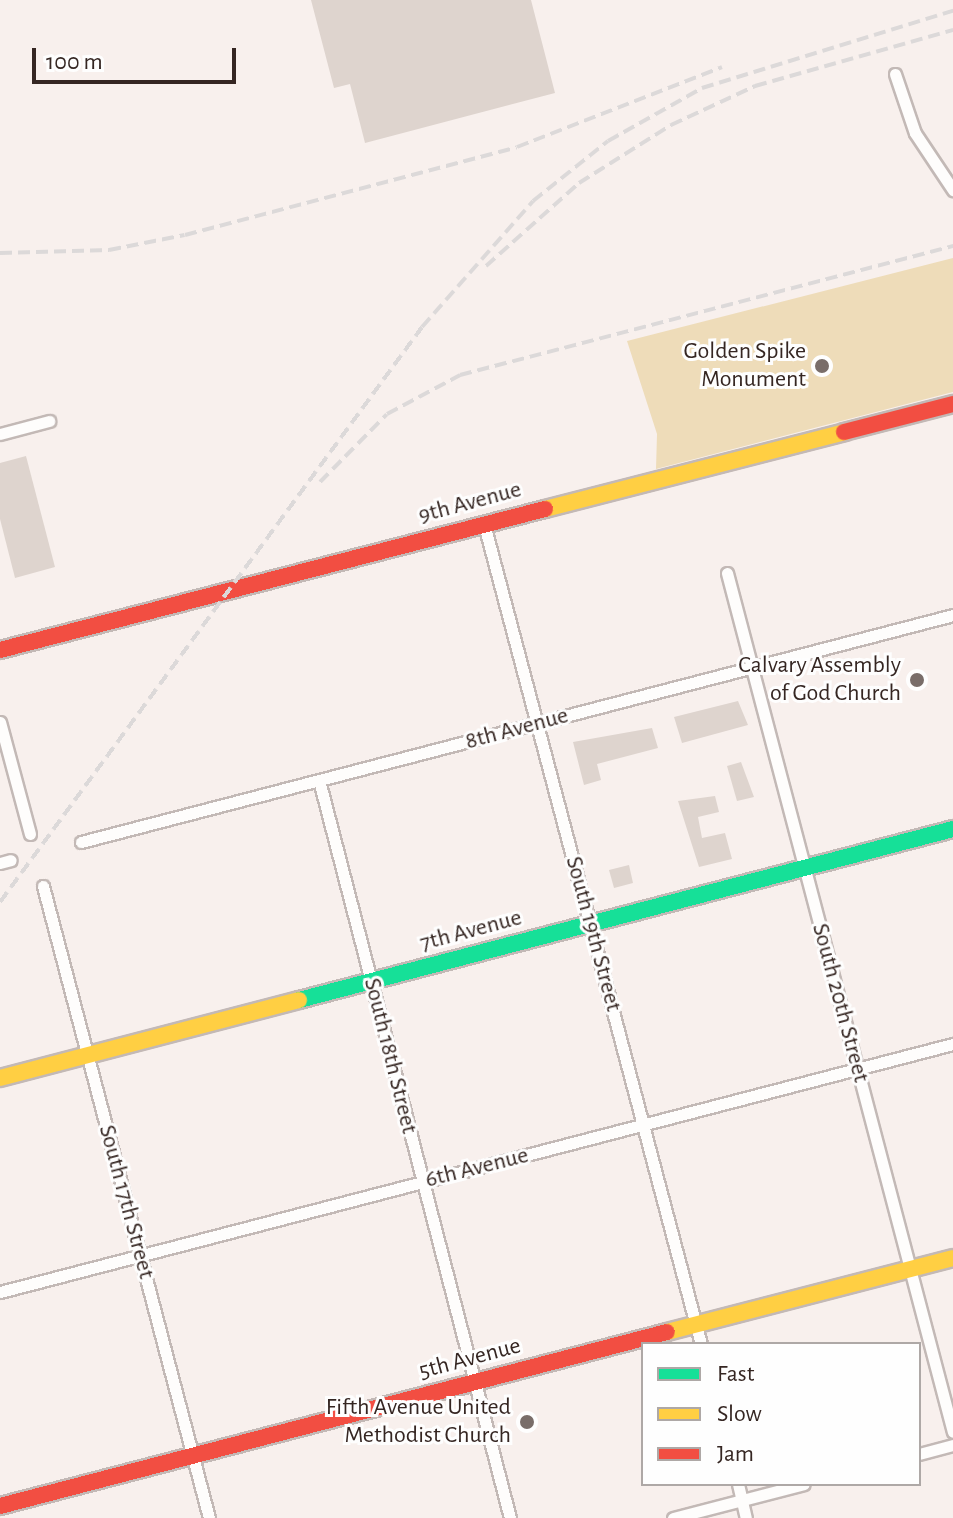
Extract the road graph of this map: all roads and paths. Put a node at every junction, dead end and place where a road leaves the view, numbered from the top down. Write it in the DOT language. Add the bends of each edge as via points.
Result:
graph roads {
  1 [pos="895,74"];
  2 [pos="953,190"];
  3 [pos="953,404"];
  4 [pos="49,421"];
  5 [pos="0,434"];
  6 [pos="484,524"];
  7 [pos="727,573"];
  8 [pos="953,615"];
  9 [pos="0,650"];
  10 [pos="751,667"];
  11 [pos="0,722"];
  12 [pos="537,723"];
  13 [pos="319,780"];
  14 [pos="953,829"];
  15 [pos="30,834"];
  16 [pos="81,842"];
  17 [pos="804,868"];
  18 [pos="43,886"];
  19 [pos="592,924"];
  20 [pos="370,982"];
  21 [pos="953,1044"];
  22 [pos="87,1055"];
  23 [pos="859,1069"];
  24 [pos="0,1078"];
  25 [pos="643,1125"];
  26 [pos="422,1182"];
  27 [pos="140,1256"];
  28 [pos="953,1258"];
  29 [pos="911,1269"];
  30 [pos="0,1292"];
  31 [pos="696,1325"];
  32 [pos="700,1342"];
  33 [pos="475,1382"];
  34 [pos="953,1432"];
  35 [pos="953,1445"];
  36 [pos="921,1453"];
  37 [pos="193,1456"];
  38 [pos="738,1486"];
  39 [pos="796,1486"];
  40 [pos="742,1500"];
  41 [pos="0,1506"];
  42 [pos="209,1518"];
  43 [pos="510,1518"];
  44 [pos="673,1518"];
  45 [pos="746,1518"];
  1 -- 2 [label="street" via="915,133"];
  3 -- 6 [label="street, 9th Avenue"];
  4 -- 5 [label="street"];
  6 -- 9 [label="street, 9th Avenue"];
  6 -- 12 [label="street, South 19th Street"];
  7 -- 10 [label="street, South 20th Street"];
  8 -- 10 [label="street, 8th Avenue"];
  10 -- 12 [label="street, 8th Avenue"];
  10 -- 17 [label="street, South 20th Street"];
  11 -- 15 [label="street"];
  12 -- 13 [label="street, 8th Avenue"];
  12 -- 19 [label="street, South 19th Street"];
  13 -- 16 [label="street, 8th Avenue"];
  13 -- 20 [label="street, South 18th Street"];
  14 -- 17 [label="street, 7th Avenue"];
  17 -- 19 [label="street, 7th Avenue"];
  17 -- 23 [label="street, South 20th Street"];
  18 -- 22 [label="street, South 17th Street"];
  19 -- 20 [label="street, 7th Avenue"];
  19 -- 25 [label="street, South 19th Street"];
  20 -- 22 [label="street, 7th Avenue"];
  20 -- 26 [label="street, South 18th Street"];
  21 -- 23 [label="street, 6th Avenue"];
  22 -- 24 [label="street, 7th Avenue"];
  22 -- 27 [label="street, South 17th Street"];
  23 -- 25 [label="street, 6th Avenue"];
  23 -- 29 [label="street, South 20th Street"];
  25 -- 26 [label="street, 6th Avenue"];
  25 -- 31 [label="street, South 19th Street"];
  26 -- 27 [label="street, 6th Avenue"];
  26 -- 33 [label="street, South 18th Street"];
  27 -- 30 [label="street, 6th Avenue"];
  27 -- 37 [label="street, South 17th Street"];
  28 -- 29 [label="street, 5th Avenue"];
  29 -- 31 [label="street, 5th Avenue"];
  29 -- 34 [label="street, South 20th Street"];
  31 -- 32 [label="street, South 19th Street"];
  31 -- 33 [label="street, 5th Avenue"];
  33 -- 37 [label="street, 5th Avenue"];
  33 -- 43 [label="street, South 18th Street"];
  35 -- 36 [label="street"];
  37 -- 41 [label="street, 5th Avenue"];
  37 -- 42 [label="street, South 17th Street"];
  38 -- 40 [label="street"];
  39 -- 40 [label="street"];
  40 -- 44 [label="street"];
  40 -- 45 [label="street"];
}
